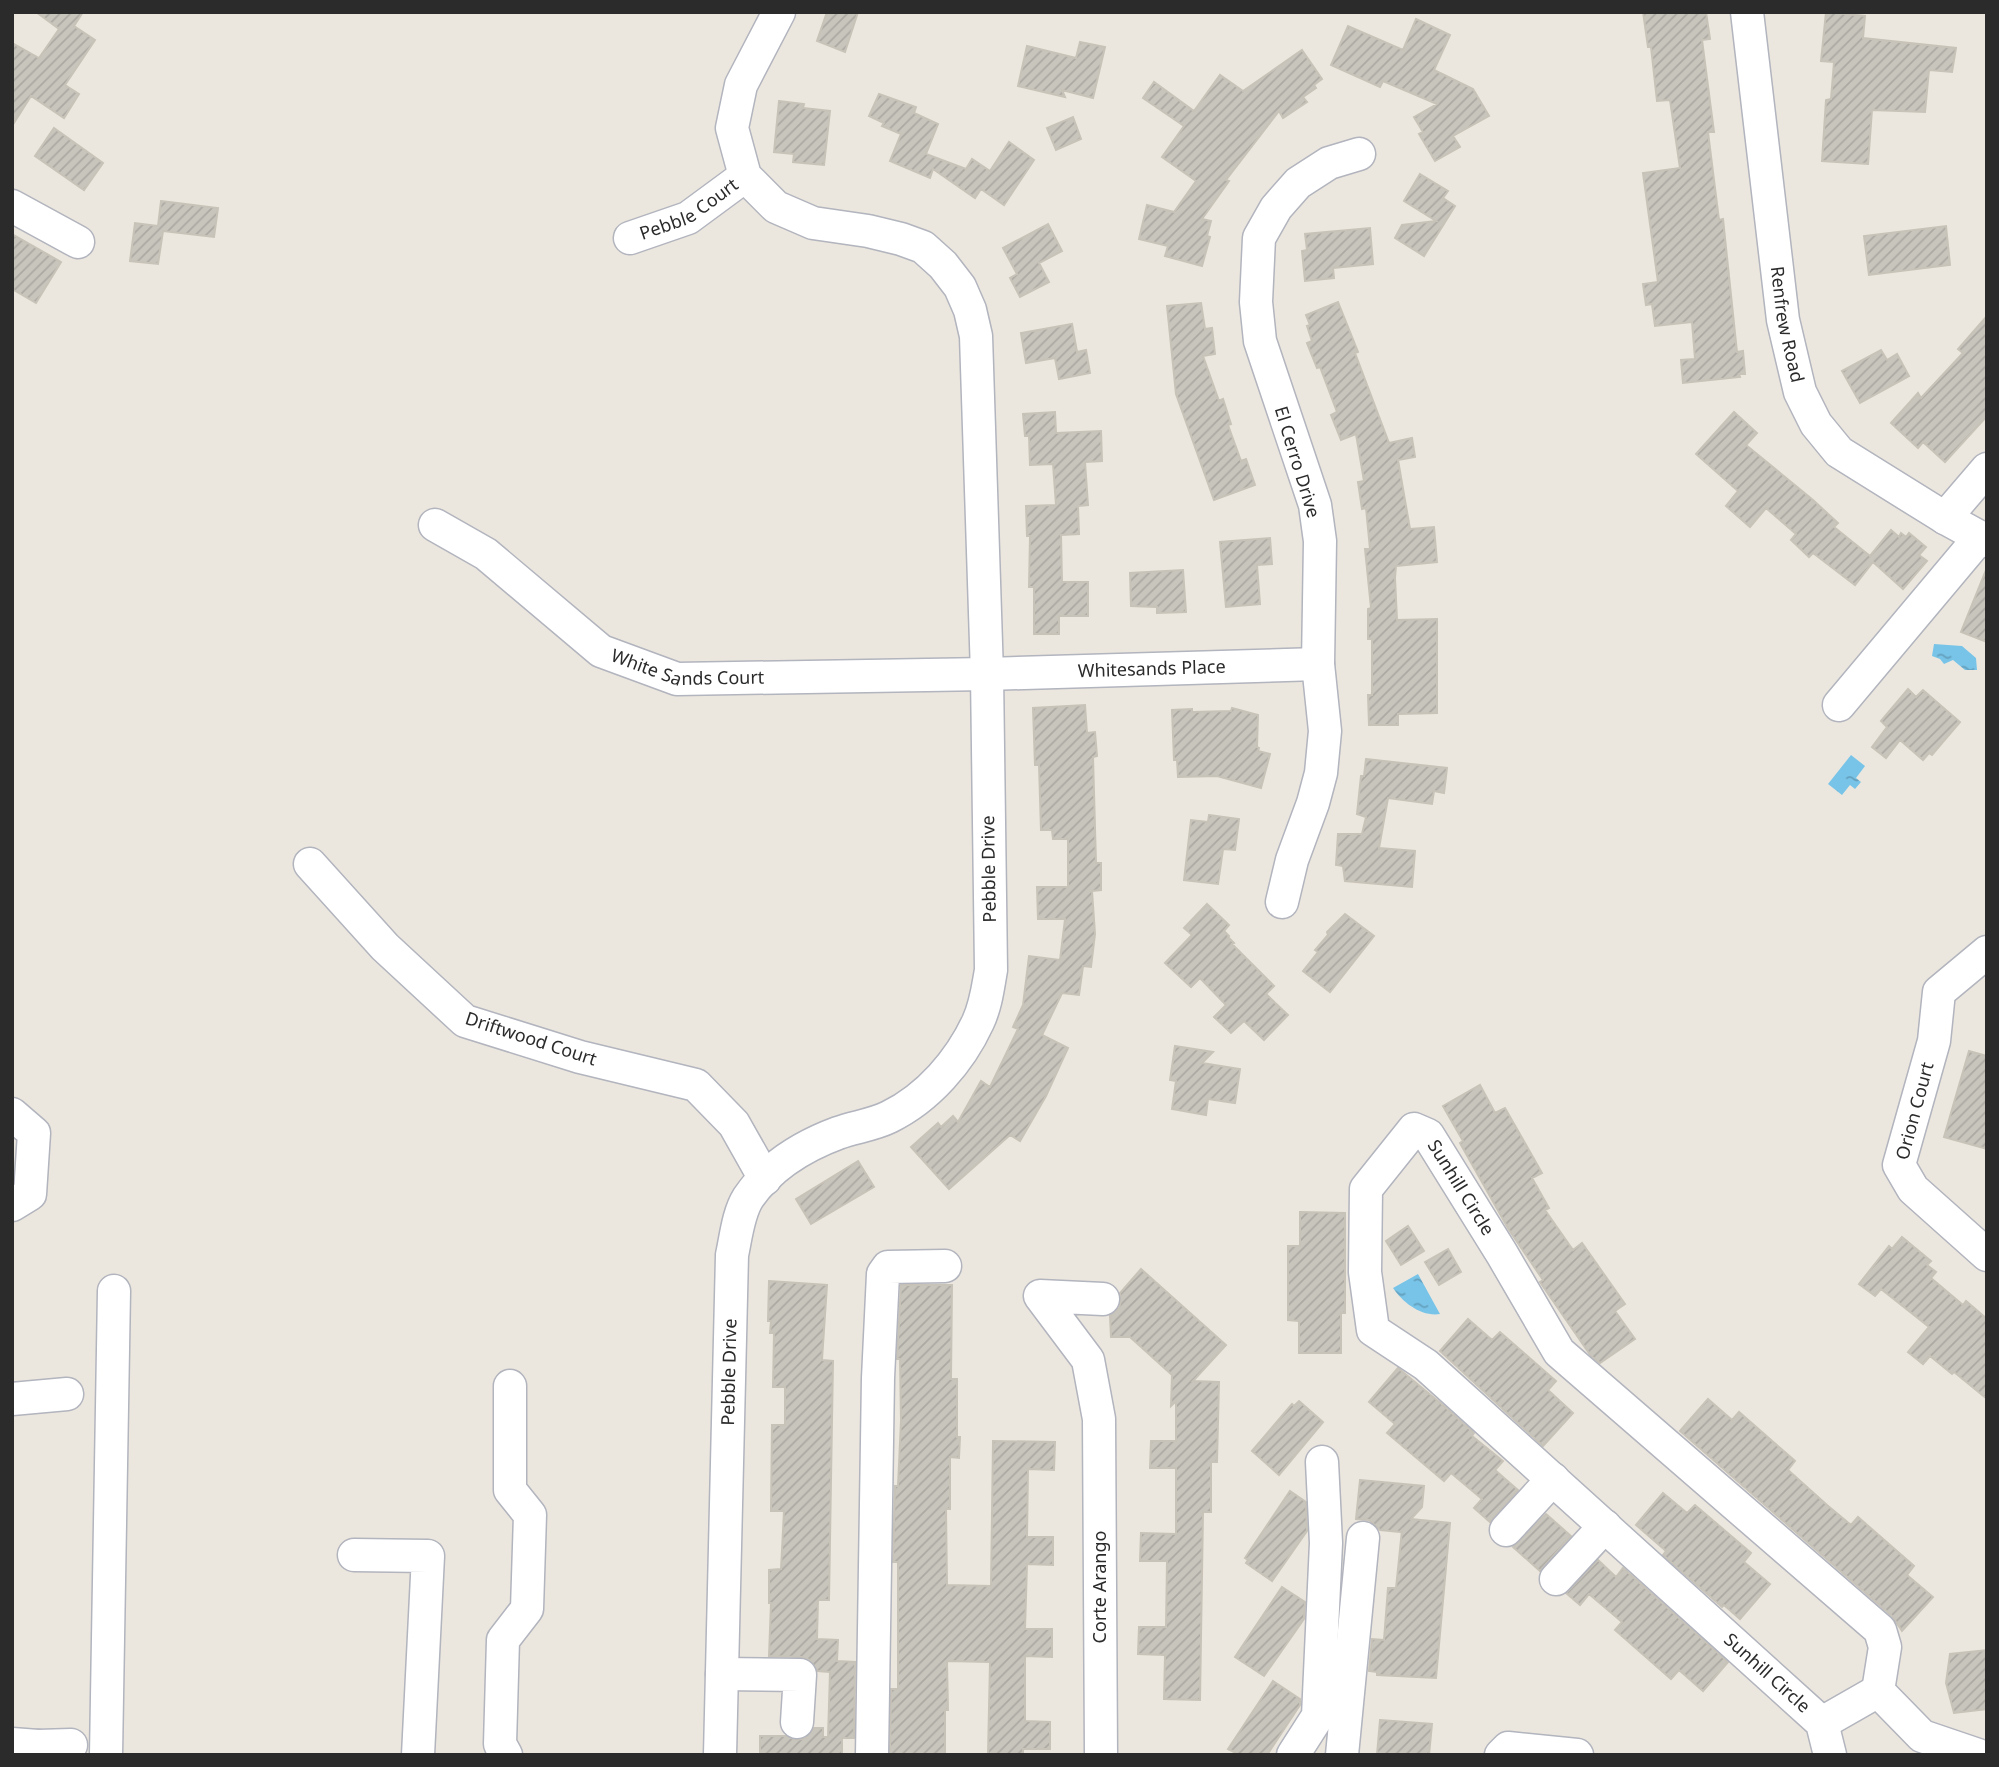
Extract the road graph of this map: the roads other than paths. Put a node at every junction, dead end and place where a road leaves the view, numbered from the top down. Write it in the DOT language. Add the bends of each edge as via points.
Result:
graph roads {
  1 [pos="779,12"];
  2 [pos="1747,12"];
  3 [pos="1359,154"];
  4 [pos="745,176"];
  5 [pos="12,206"];
  6 [pos="629,238"];
  7 [pos="78,242"];
  8 [pos="1987,469"];
  9 [pos="1945,518"];
  10 [pos="435,525"];
  11 [pos="1984,539"];
  12 [pos="1318,664"];
  13 [pos="986,674"];
  14 [pos="1839,705"];
  15 [pos="310,864"];
  16 [pos="1282,902"];
  17 [pos="1987,952"];
  18 [pos="12,1114"];
  19 [pos="765,1179"];
  20 [pos="12,1205"];
  21 [pos="1987,1255"];
  22 [pos="945,1266"];
  23 [pos="114,1291"];
  24 [pos="1103,1299"];
  25 [pos="510,1386"];
  26 [pos="67,1394"];
  27 [pos="12,1399"];
  28 [pos="1322,1462"];
  29 [pos="1553,1479"];
  30 [pos="1605,1526"];
  31 [pos="1506,1530"];
  32 [pos="1363,1538"];
  33 [pos="355,1555"];
  34 [pos="1556,1580"];
  35 [pos="722,1674"];
  36 [pos="1878,1691"];
  37 [pos="797,1722"];
  38 [pos="1822,1723"];
  39 [pos="71,1745"];
  40 [pos="29,1748"];
  41 [pos="106,1755"];
  42 [pos="418,1755"];
  43 [pos="506,1755"];
  44 [pos="720,1755"];
  45 [pos="872,1755"];
  46 [pos="1101,1755"];
  47 [pos="1293,1755"];
  48 [pos="1342,1755"];
  49 [pos="1501,1755"];
  50 [pos="1577,1755"];
  51 [pos="1830,1755"];
  52 [pos="1978,1755"];
  1 -- 4 [label="street, Pebble Drive" via="741,85 734,117 732,128"];
  2 -- 9 [label="street, Renfrew Road" via="1783,320 1800,393 1816,424 1839,452"];
  3 -- 12 [label="street, El Cerro Drive" via="1329,163 1298,183 1259,238 1256,302 1260,341 1315,505 1320,541"];
  4 -- 6 [label="street, Pebble Court" via="688,218"];
  4 -- 13 [label="street, Pebble Drive" via="776,207 813,223 923,247 960,287 976,336"];
  5 -- 7 [label="street"];
  8 -- 9 [label="street"];
  9 -- 11 [label="street, Renfrew Road"];
  10 -- 13 [label="street, White Sands Court" via="486,554 601,652 677,679"];
  11 -- 14 [label="street"];
  12 -- 13 [label="street, Whitesands Place"];
  12 -- 16 [label="street, El Cerro Drive" via="1325,731 1321,773"];
  13 -- 19 [label="street, Pebble Drive" via="991,970 979,1021 949,1068 909,1105 796,1153"];
  15 -- 19 [label="street, Driftwood Court" via="385,947 465,1021 580,1057 696,1085 734,1124"];
  17 -- 21 [label="street, Orion Court" via="1939,992 1934,1041 1899,1165 1913,1189"];
  18 -- 20 [label="street" via="34,1133 30,1194"];
  19 -- 35 [label="street, Pebble Drive" via="748,1199 732,1255"];
  22 -- 45 [label="street" via="888,1266 883,1275"];
  23 -- 41 [label="street"];
  24 -- 46 [label="street, Corte Arango" via="1040,1296 1088,1360 1099,1419"];
  25 -- 43 [label="street" via="510,1490 530,1515 527,1609 503,1640 500,1744"];
  26 -- 27 [label="street"];
  28 -- 47 [label="street" via="1326,1543 1318,1716"];
  29 -- 30 [label="street, Sunhill Circle"];
  29 -- 31 [label="street"];
  29 -- 36 [label="street, Sunhill Circle" via="1426,1365 1373,1330 1365,1272 1366,1189 1414,1129 1428,1135 1559,1352 1880,1630 1885,1647"];
  30 -- 34 [label="street"];
  30 -- 38 [label="street, Sunhill Circle"];
  32 -- 48 [label="street"];
  33 -- 42 [label="street" via="428,1556"];
  35 -- 37 [label="street" via="800,1675"];
  35 -- 44 [label="street, Pebble Drive"];
  36 -- 38 [label="street"];
  36 -- 52 [label="street" via="1922,1736"];
  38 -- 51 [label="street, Sunhill Circle"];
  39 -- 40 [label="street"];
  49 -- 50 [label="street" via="1508,1748"];
}
